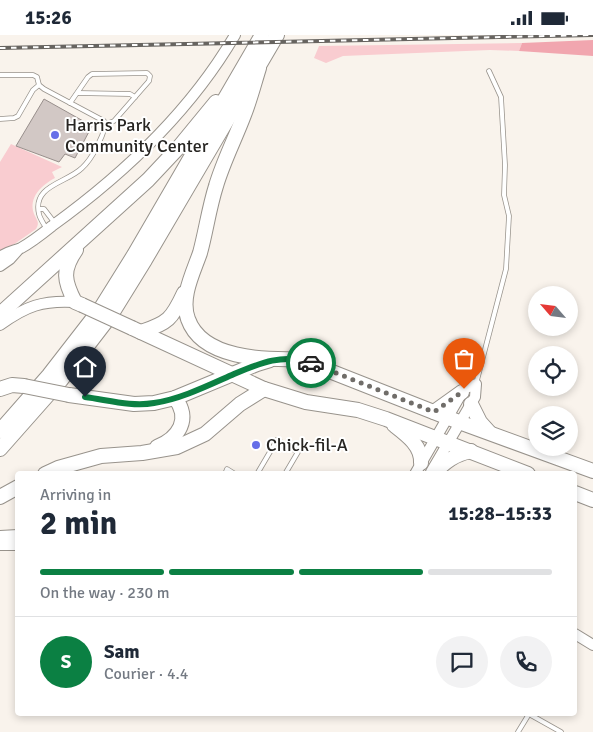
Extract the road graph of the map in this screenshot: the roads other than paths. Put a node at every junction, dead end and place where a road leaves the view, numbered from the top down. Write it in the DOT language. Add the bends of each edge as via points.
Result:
graph roads {
  1 [pos="262,35"];
  2 [pos="278,35"];
  3 [pos="233,38"];
  4 [pos="252,66"];
  5 [pos="489,71"];
  6 [pos="0,75"];
  7 [pos="39,85"];
  8 [pos="78,93"];
  9 [pos="135,97"];
  10 [pos="70,103"];
  11 [pos="0,119"];
  12 [pos="106,124"];
  13 [pos="39,209"];
  14 [pos="51,227"];
  15 [pos="82,240"];
  16 [pos="21,248"];
  17 [pos="0,257"];
  18 [pos="0,266"];
  19 [pos="190,280"];
  20 [pos="79,304"];
  21 [pos="0,314"];
  22 [pos="0,325"];
  23 [pos="137,330"];
  24 [pos="273,359"];
  25 [pos="233,375"];
  26 [pos="476,384"];
  27 [pos="9,385"];
  28 [pos="264,389"];
  29 [pos="462,392"];
  30 [pos="175,398"];
  31 [pos="471,404"];
  32 [pos="447,417"];
  33 [pos="386,419"];
  34 [pos="0,431"];
  35 [pos="492,434"];
  36 [pos="442,439"];
  37 [pos="0,449"];
  38 [pos="471,451"];
  39 [pos="142,453"];
  40 [pos="52,471"];
  41 [pos="259,471"];
  42 [pos="287,471"];
  43 [pos="425,471"];
  44 [pos="521,471"];
  45 [pos="593,471"];
  46 [pos="15,489"];
  47 [pos="577,494"];
  48 [pos="0,497"];
  49 [pos="593,500"];
  50 [pos="15,535"];
  51 [pos="0,536"];
  52 [pos="0,545"];
  53 [pos="15,545"];
  54 [pos="577,635"];
  55 [pos="593,645"];
  56 [pos="528,716"];
  57 [pos="533,716"];
  58 [pos="518,732"];
  59 [pos="561,732"];
  1 -- 4 [label="highway"];
  2 -- 4 [label="highway"];
  3 -- 14 [label="street" via="207,79 161,133 102,188"];
  4 -- 15 [label="highway" via="148,179"];
  4 -- 19 [label="highway" via="244,114 216,184"];
  4 -- 34 [label="highway" via="102,308"];
  4 -- 37 [label="highway" via="111,315 61,380"];
  5 -- 26 [label="lane" via="501,97 504,195 509,217 506,269"];
  6 -- 7 [label="lane" via="33,75"];
  7 -- 10 [label="lane"];
  7 -- 11 [label="lane" via="18,116"];
  8 -- 9 [label="lane"];
  8 -- 9 [label="lane" via="92,74 147,73 149,81"];
  8 -- 10 [label="lane"];
  9 -- 12 [label="lane" via="114,121"];
  10 -- 12 [label="lane"];
  12 -- 13 [label="lane" via="88,161 81,169 45,191 38,202"];
  13 -- 14 [label="lane" via="39,214"];
  13 -- 14 [label="lane" via="44,209"];
  14 -- 16 [label="street"];
  15 -- 20 [label="highway" via="66,266 67,284"];
  15 -- 21 [label="highway"];
  16 -- 17 [label="street"];
  16 -- 18 [label="street"];
  19 -- 23 [label="highway" via="176,311 168,320"];
  19 -- 24 [label="highway" via="185,302 188,319 204,340 237,355"];
  20 -- 22 [label="street" via="51,301 30,306"];
  20 -- 23 [label="highway, bridge"];
  23 -- 25 [label="highway"];
  24 -- 25 [label="highway"];
  24 -- 32 [label="highway" via="299,359"];
  25 -- 28 [label="highway"];
  25 -- 30 [label="highway"];
  26 -- 29 [label="street"];
  26 -- 31 [label="street"];
  27 -- 30 [label="highway, bridge" via="134,404"];
  28 -- 33 [label="highway" via="306,402 358,410"];
  28 -- 39 [label="highway" via="192,441"];
  29 -- 32 [label="highway"];
  30 -- 39 [label="highway" via="181,405 183,418 176,435"];
  31 -- 32 [label="street"];
  31 -- 35 [label="highway" via="480,422"];
  32 -- 35 [label="highway"];
  32 -- 36 [label="street"];
  33 -- 36 [label="highway"];
  33 -- 43 [label="highway" via="415,444"];
  35 -- 45 [label="highway"];
  36 -- 38 [label="highway"];
  36 -- 43 [label="street"];
  38 -- 43 [label="highway" via="457,454"];
  38 -- 44 [label="highway"];
  39 -- 40 [label="highway" via="101,456"];
  41 -- 42 [label="lane" via="277,440 298,452"];
  46 -- 48 [label="highway"];
  47 -- 49 [label="highway"];
  50 -- 51 [label="street"];
  52 -- 53 [label="street"];
  54 -- 55 [label="street"];
  56 -- 58 [label="lane"];
  57 -- 59 [label="lane"];
}
